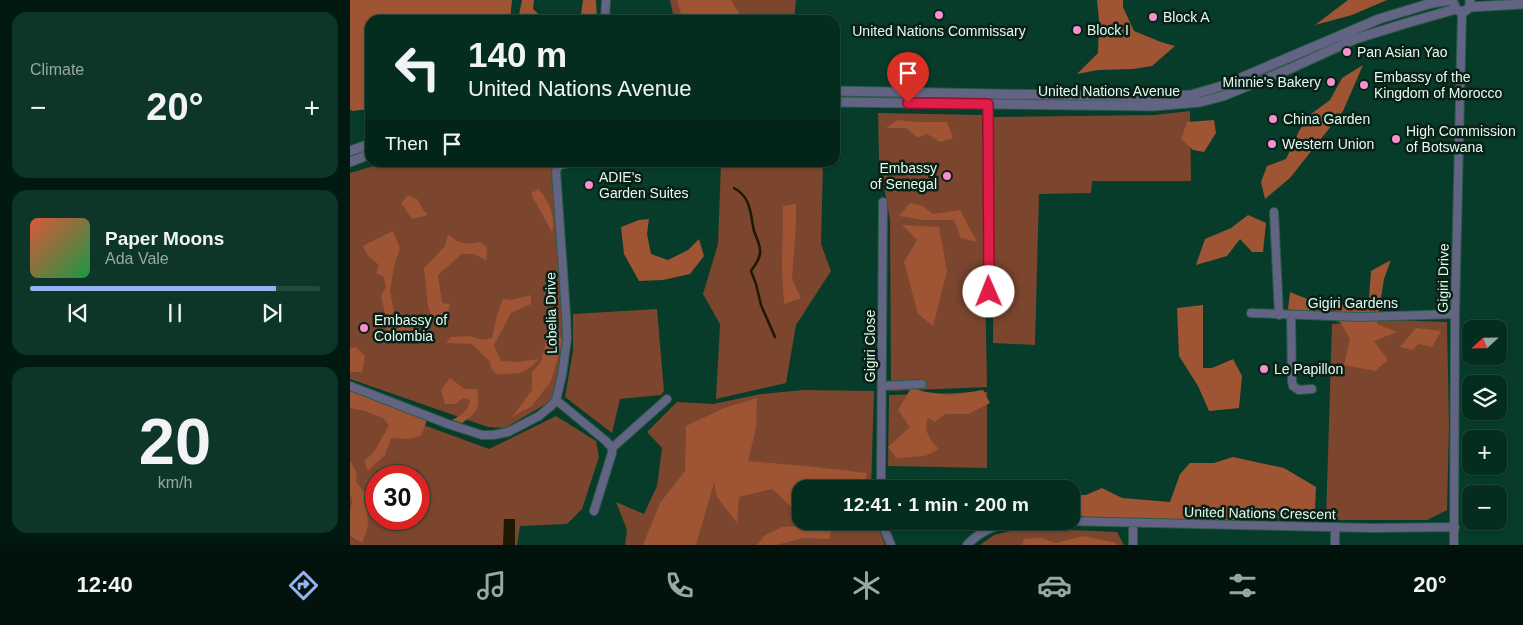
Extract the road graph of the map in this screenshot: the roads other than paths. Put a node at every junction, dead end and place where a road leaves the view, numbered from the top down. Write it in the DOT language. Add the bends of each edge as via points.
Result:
graph roads {
  1 [pos="606,0"];
  2 [pos="1450,0"];
  3 [pos="1523,4"];
  4 [pos="1462,6"];
  5 [pos="605,15"];
  6 [pos="840,91"];
  7 [pos="908,98"];
  8 [pos="840,102"];
  9 [pos="988,104"];
  10 [pos="365,146"];
  11 [pos="350,151"];
  12 [pos="365,156"];
  13 [pos="350,162"];
  14 [pos="558,167"];
  15 [pos="884,202"];
  16 [pos="1274,212"];
  17 [pos="989,292"];
  18 [pos="1251,313"];
  19 [pos="1455,314"];
  20 [pos="1279,315"];
  21 [pos="1292,315"];
  22 [pos="922,384"];
  23 [pos="350,386"];
  24 [pos="882,386"];
  25 [pos="1312,389"];
  26 [pos="667,399"];
  27 [pos="556,400"];
  28 [pos="612,448"];
  29 [pos="881,480"];
  30 [pos="594,511"];
  31 [pos="1080,522"];
  32 [pos="1133,524"];
  33 [pos="1335,527"];
  34 [pos="1455,527"];
  35 [pos="885,530"];
  36 [pos="985,530"];
  37 [pos="891,545"];
  38 [pos="967,545"];
  39 [pos="1133,545"];
  40 [pos="1335,545"];
  41 [pos="1454,545"];
  1 -- 5 [label="street"];
  2 -- 7 [label="street, United Nations Avenue" via="1379,19 1222,86 1191,95"];
  3 -- 4 [label="street, United Nations Avenue"];
  4 -- 9 [label="street, United Nations Avenue" via="1356,39 1223,96 1200,102 1154,106"];
  4 -- 19 [label="street, Gigiri Drive"];
  6 -- 7 [label="street, United Nations Avenue"];
  7 -- 8 [label="street, United Nations Avenue"];
  7 -- 9 [label="street, United Nations Avenue"];
  9 -- 17 [label="street"];
  10 -- 11 [label="street"];
  12 -- 13 [label="street"];
  14 -- 27 [label="street, Lobelia Drive" via="567,339"];
  15 -- 24 [label="street, Gigiri Close"];
  16 -- 20 [label="street"];
  18 -- 20 [label="street, Gigiri Gardens"];
  19 -- 21 [label="street, Gigiri Gardens"];
  19 -- 34 [label="street, Gigiri Drive"];
  20 -- 21 [label="street, Gigiri Gardens"];
  21 -- 25 [label="street" via="1292,381 1299,390"];
  22 -- 24 [label="street"];
  23 -- 27 [label="street" via="482,435 501,434 514,429 539,416"];
  24 -- 29 [label="street, Gigiri Close"];
  26 -- 28 [label="street"];
  27 -- 28 [label="street"];
  28 -- 30 [label="street"];
  31 -- 32 [label="street, United Nations Crescent"];
  32 -- 33 [label="street, United Nations Crescent"];
  32 -- 39 [label="street"];
  33 -- 34 [label="street, United Nations Crescent"];
  33 -- 40 [label="street"];
  34 -- 41 [label="street, Gigiri Drive"];
  35 -- 37 [label="street"];
  36 -- 38 [label="street"];
}
